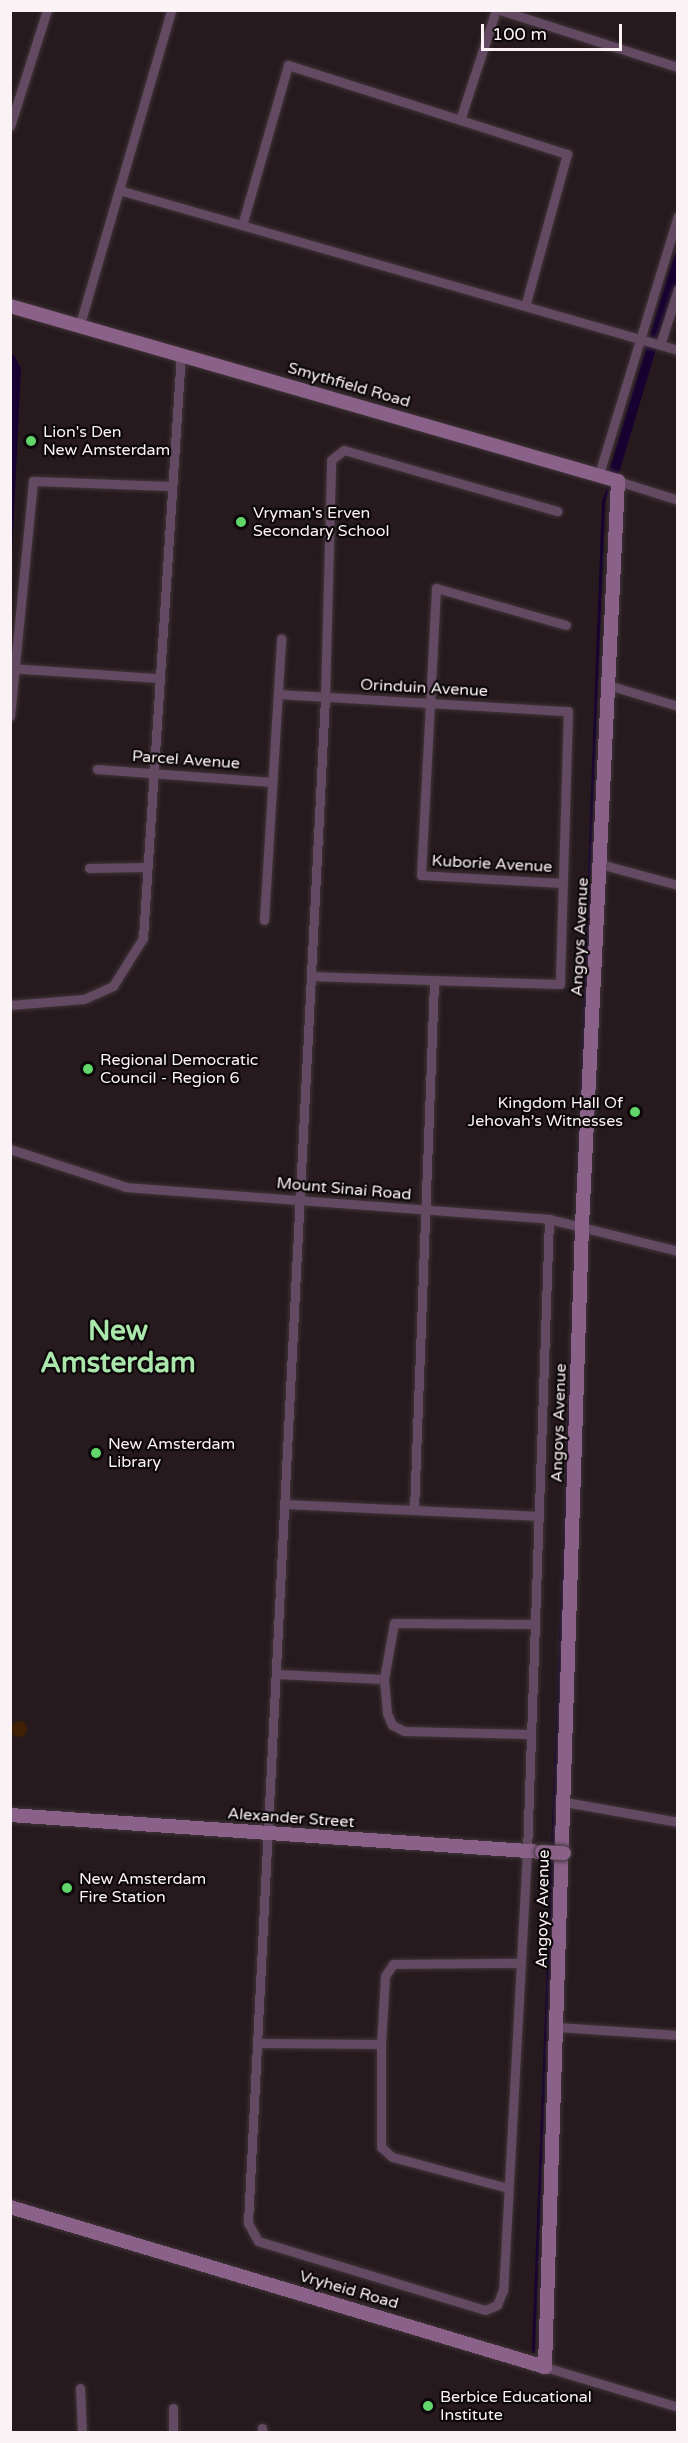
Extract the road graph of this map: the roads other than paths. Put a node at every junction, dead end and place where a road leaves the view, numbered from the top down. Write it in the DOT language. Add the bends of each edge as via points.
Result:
graph roads {
  1 [pos="47,10"];
  2 [pos="171,10"];
  3 [pos="498,10"];
  4 [pos="678,67"];
  5 [pos="460,120"];
  6 [pos="10,126"];
  7 [pos="119,190"];
  8 [pos="678,216"];
  9 [pos="243,222"];
  10 [pos="678,289"];
  11 [pos="526,303"];
  12 [pos="10,306"];
  13 [pos="80,324"];
  14 [pos="640,338"];
  15 [pos="660,345"];
  16 [pos="678,350"];
  17 [pos="181,353"];
  18 [pos="599,474"];
  19 [pos="618,481"];
  20 [pos="171,486"];
  21 [pos="678,500"];
  22 [pos="557,511"];
  23 [pos="566,625"];
  24 [pos="281,639"];
  25 [pos="12,668"];
  26 [pos="158,678"];
  27 [pos="608,685"];
  28 [pos="278,694"];
  29 [pos="325,697"];
  30 [pos="428,704"];
  31 [pos="678,706"];
  32 [pos="10,716"];
  33 [pos="97,769"];
  34 [pos="158,774"];
  35 [pos="273,782"];
  36 [pos="600,864"];
  37 [pos="147,867"];
  38 [pos="89,868"];
  39 [pos="562,883"];
  40 [pos="678,885"];
  41 [pos="264,920"];
  42 [pos="311,976"];
  43 [pos="434,981"];
  44 [pos="10,1005"];
  45 [pos="10,1149"];
  46 [pos="301,1200"];
  47 [pos="426,1210"];
  48 [pos="549,1219"];
  49 [pos="579,1225"];
  50 [pos="678,1251"];
  51 [pos="285,1504"];
  52 [pos="414,1510"];
  53 [pos="536,1516"];
  54 [pos="533,1624"];
  55 [pos="276,1674"];
  56 [pos="384,1679"];
  57 [pos="529,1734"];
  58 [pos="565,1802"];
  59 [pos="10,1815"];
  60 [pos="678,1822"];
  61 [pos="270,1833"];
  62 [pos="527,1851"];
  63 [pos="562,1854"];
  64 [pos="520,1963"];
  65 [pos="557,2026"];
  66 [pos="678,2035"];
  67 [pos="261,2043"];
  68 [pos="381,2044"];
  69 [pos="508,2188"];
  70 [pos="10,2207"];
  71 [pos="545,2367"];
  72 [pos="81,2388"];
  73 [pos="678,2407"];
  74 [pos="173,2408"];
  75 [pos="82,2433"];
  76 [pos="173,2433"];
  1 -- 6 [label="street"];
  2 -- 7 [label="street"];
  3 -- 4 [label="street"];
  3 -- 5 [label="street"];
  5 -- 9 [label="street" via="288,65"];
  5 -- 11 [label="street" via="567,154"];
  7 -- 9 [label="street"];
  7 -- 13 [label="street"];
  8 -- 14 [label="street"];
  9 -- 11 [label="street"];
  10 -- 15 [label="street"];
  11 -- 14 [label="street"];
  12 -- 13 [label="street, Smythfield Road"];
  13 -- 17 [label="street, Smythfield Road"];
  14 -- 15 [label="street"];
  14 -- 18 [label="street"];
  15 -- 16 [label="street"];
  17 -- 18 [label="street, Smythfield Road"];
  17 -- 20 [label="street"];
  18 -- 19 [label="street, Smythfield Road"];
  19 -- 21 [label="street, Smythfield Road"];
  19 -- 27 [label="street, Angoys Avenue"];
  20 -- 25 [label="street" via="33,482"];
  20 -- 26 [label="street"];
  22 -- 29 [label="street" via="344,450 336,453 331,460"];
  23 -- 30 [label="street" via="436,588"];
  24 -- 28 [label="street"];
  25 -- 26 [label="street"];
  25 -- 32 [label="street"];
  26 -- 34 [label="street"];
  27 -- 31 [label="street"];
  27 -- 36 [label="street, Angoys Avenue"];
  28 -- 29 [label="street, Orinduin Avenue"];
  28 -- 35 [label="street"];
  29 -- 30 [label="street, Orinduin Avenue"];
  29 -- 42 [label="street"];
  30 -- 39 [label="street, Orinduin Avenue" via="568,711"];
  30 -- 39 [label="street, Kuborie Avenue" via="421,875"];
  33 -- 34 [label="street, Parcel Avenue"];
  34 -- 35 [label="street, Parcel Avenue"];
  34 -- 37 [label="street"];
  35 -- 41 [label="street"];
  36 -- 40 [label="street"];
  36 -- 49 [label="street, Angoys Avenue"];
  37 -- 38 [label="street"];
  37 -- 44 [label="street" via="143,938 113,986 84,999"];
  39 -- 43 [label="street" via="560,984"];
  42 -- 43 [label="street"];
  42 -- 46 [label="street"];
  43 -- 47 [label="street"];
  45 -- 46 [label="street, Mount Sinai Road" via="126,1188"];
  46 -- 47 [label="street, Mount Sinai Road"];
  46 -- 51 [label="street"];
  47 -- 48 [label="street, Mount Sinai Road"];
  47 -- 52 [label="street"];
  48 -- 49 [label="street, Mount Sinai Road"];
  48 -- 53 [label="street"];
  49 -- 50 [label="street, Mount Sinai Road"];
  49 -- 58 [label="street, Angoys Avenue"];
  51 -- 52 [label="street"];
  51 -- 55 [label="street"];
  52 -- 53 [label="street"];
  53 -- 54 [label="street"];
  54 -- 56 [label="street" via="394,1623"];
  54 -- 57 [label="street"];
  55 -- 56 [label="street"];
  55 -- 61 [label="street"];
  56 -- 57 [label="street" via="390,1719 404,1731"];
  57 -- 62 [label="street"];
  58 -- 60 [label="street"];
  58 -- 63 [label="street, Angoys Avenue"];
  59 -- 61 [label="street, Alexander Street"];
  61 -- 62 [label="street, Alexander Street"];
  61 -- 67 [label="street"];
  62 -- 63 [label="street, Alexander Street, bridge"];
  62 -- 64 [label="street"];
  63 -- 65 [label="street, Angoys Avenue"];
  64 -- 68 [label="street" via="393,1964 386,1976"];
  64 -- 69 [label="street"];
  65 -- 66 [label="street"];
  65 -- 71 [label="street, Angoys Avenue"];
  67 -- 68 [label="street"];
  67 -- 69 [label="street" via="248,2223 258,2241 484,2310 497,2305 503,2290"];
  68 -- 69 [label="street" via="381,2147 392,2157"];
  70 -- 71 [label="street, Vryheid Road"];
  71 -- 73 [label="street, Vryheid Road"];
  72 -- 75 [label="street"];
  74 -- 76 [label="street"];
}
